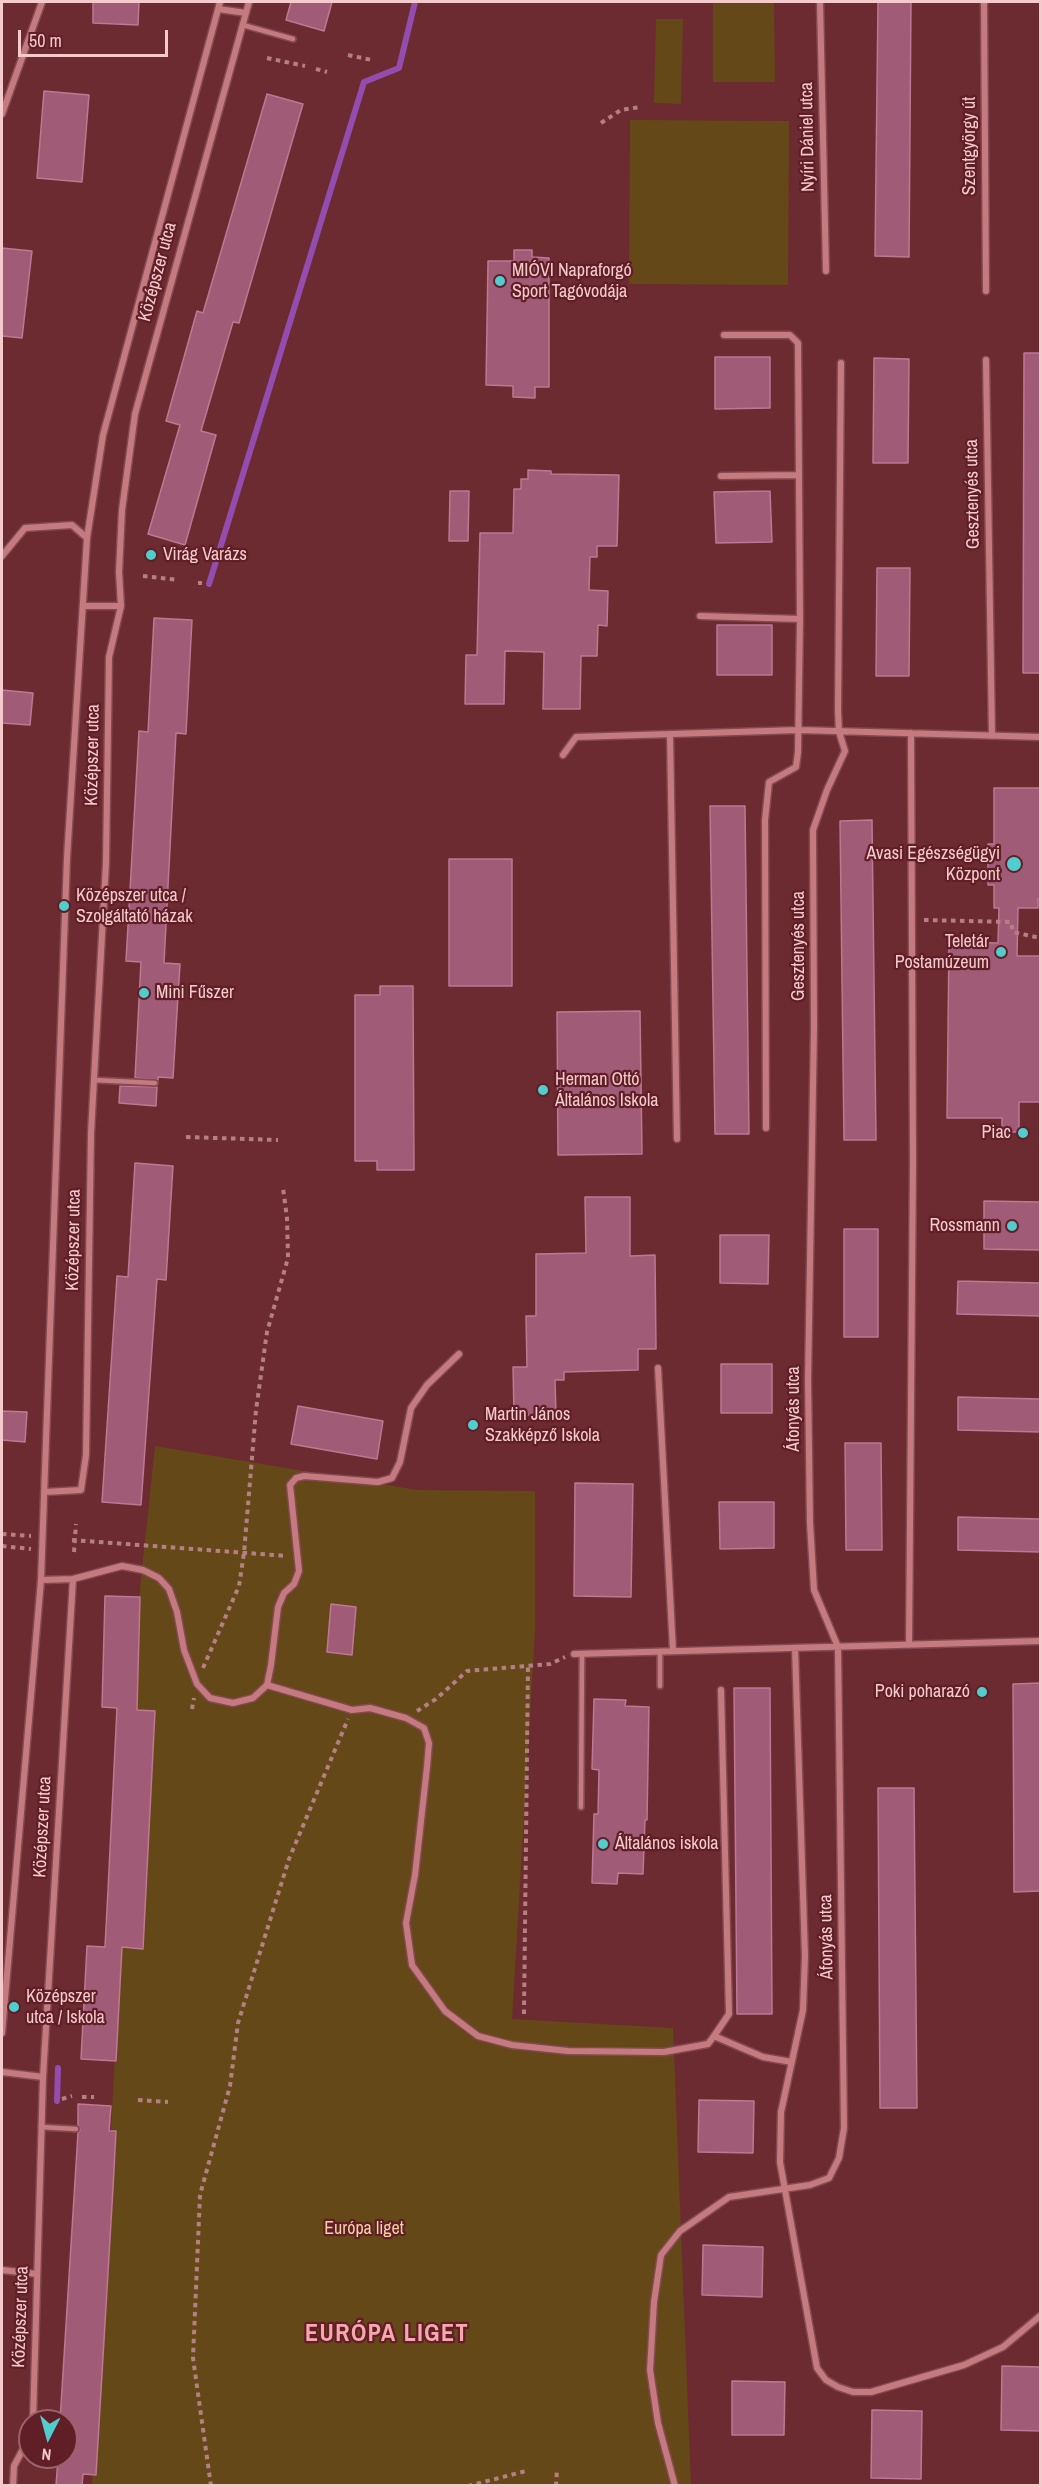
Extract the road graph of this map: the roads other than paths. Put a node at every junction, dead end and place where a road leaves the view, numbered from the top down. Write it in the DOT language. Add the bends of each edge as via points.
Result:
graph roads {
  1 [pos="42,2"];
  2 [pos="249,2"];
  3 [pos="819,2"];
  4 [pos="984,2"];
  5 [pos="219,5"];
  6 [pos="246,13"];
  7 [pos="243,25"];
  8 [pos="293,39"];
  9 [pos="2,114"];
  10 [pos="826,271"];
  11 [pos="986,291"];
  12 [pos="724,335"];
  13 [pos="986,360"];
  14 [pos="841,363"];
  15 [pos="798,475"];
  16 [pos="721,476"];
  17 [pos="87,538"];
  18 [pos="2,556"];
  19 [pos="84,606"];
  20 [pos="121,606"];
  21 [pos="699,616"];
  22 [pos="800,619"];
  23 [pos="799,730"];
  24 [pos="839,732"];
  25 [pos="911,733"];
  26 [pos="670,734"];
  27 [pos="992,736"];
  28 [pos="1041,736"];
  29 [pos="563,755"];
  30 [pos="94,1080"];
  31 [pos="155,1083"];
  32 [pos="766,1128"];
  33 [pos="676,1140"];
  34 [pos="813,1167"];
  35 [pos="459,1354"];
  36 [pos="658,1368"];
  37 [pos="45,1492"];
  38 [pos="73,1579"];
  39 [pos="41,1580"];
  40 [pos="1041,1641"];
  41 [pos="909,1645"];
  42 [pos="838,1647"];
  43 [pos="795,1648"];
  44 [pos="660,1651"];
  45 [pos="673,1651"];
  46 [pos="574,1654"];
  47 [pos="582,1654"];
  48 [pos="267,1685"];
  49 [pos="660,1686"];
  50 [pos="721,1690"];
  51 [pos="581,1807"];
  52 [pos="2,2033"];
  53 [pos="714,2036"];
  54 [pos="792,2062"];
  55 [pos="2,2073"];
  56 [pos="43,2077"];
  57 [pos="42,2127"];
  58 [pos="76,2129"];
  59 [pos="784,2188"];
  60 [pos="2,2270"];
  61 [pos="37,2274"];
  62 [pos="1041,2316"];
  63 [pos="33,2409"];
  64 [pos="18,2458"];
  65 [pos="12,2486"];
  66 [pos="675,2486"];
  1 -- 9 [label="street"];
  2 -- 6 [label="street, Középszer utca"];
  3 -- 10 [label="street, Nyíri Dániel utca"];
  4 -- 11 [label="street, Szentgyörgy út"];
  5 -- 6 [label="street"];
  5 -- 17 [label="street, Középszer utca" via="103,435"];
  6 -- 7 [label="street, Középszer utca"];
  7 -- 8 [label="lane"];
  7 -- 20 [label="street, Középszer utca" via="135,414 122,510"];
  12 -- 15 [label="street, Gesztenyés utca" via="790,335 798,343"];
  13 -- 27 [label="street, Gesztenyés utca"];
  14 -- 24 [label="street, Gesztenyés utca"];
  15 -- 16 [label="street"];
  15 -- 22 [label="street, Gesztenyés utca"];
  17 -- 18 [label="street" via="72,525 25,528"];
  17 -- 19 [label="street, Középszer utca"];
  19 -- 20 [label="street"];
  19 -- 37 [label="street, Középszer utca" via="66,858"];
  20 -- 30 [label="street, Középszer utca" via="109,657 106,863"];
  21 -- 22 [label="street"];
  22 -- 23 [label="street, Gesztenyés utca"];
  23 -- 24 [label="street"];
  23 -- 26 [label="street"];
  23 -- 32 [label="street, Gesztenyés utca" via="795,767 769,782 765,820"];
  24 -- 25 [label="street"];
  24 -- 34 [label="street, Gesztenyés utca" via="845,751 813,830"];
  25 -- 27 [label="street"];
  25 -- 41 [label="street"];
  26 -- 29 [label="street" via="576,737"];
  26 -- 33 [label="street"];
  27 -- 28 [label="street"];
  30 -- 31 [label="lane"];
  30 -- 37 [label="street, Középszer utca" via="86,1455 81,1490"];
  34 -- 42 [label="street, Áfonyás utca" via="808,1380 810,1523 814,1590"];
  35 -- 48 [label="street" via="427,1385 411,1408 400,1462 392,1478 378,1482 304,1476 290,1485 299,1571 278,1607"];
  36 -- 45 [label="street"];
  37 -- 39 [label="street, Középszer utca"];
  38 -- 39 [label="street"];
  38 -- 48 [label="street" via="122,1566 159,1578 169,1589 196,1684 210,1698 233,1703 253,1698"];
  38 -- 56 [label="street, Középszer utca"];
  39 -- 52 [label="street, Középszer utca"];
  40 -- 41 [label="street"];
  41 -- 42 [label="street"];
  42 -- 43 [label="street"];
  42 -- 59 [label="street, Áfonyás utca" via="844,2128 839,2158 829,2178"];
  43 -- 45 [label="street"];
  43 -- 54 [label="street, Áfonyás utca" via="805,1956 803,2010"];
  44 -- 45 [label="street"];
  44 -- 47 [label="street"];
  44 -- 49 [label="lane"];
  46 -- 47 [label="street"];
  47 -- 51 [label="lane"];
  48 -- 53 [label="street" via="352,1710 370,1708 406,1718 424,1728 429,1743 406,1923 412,1965 445,2011 478,2036 512,2045 568,2051 664,2052 708,2044"];
  50 -- 53 [label="street" via="729,2014"];
  53 -- 54 [label="street" via="763,2057"];
  54 -- 59 [label="street, Áfonyás utca" via="781,2112"];
  55 -- 56 [label="street"];
  56 -- 57 [label="street, Középszer utca"];
  57 -- 58 [label="lane"];
  57 -- 61 [label="street, Középszer utca"];
  59 -- 62 [label="street, Áfonyás utca" via="817,2368 838,2387 871,2392 964,2365 1004,2346"];
  59 -- 66 [label="street" via="729,2197 680,2231 661,2255 651,2370 658,2423"];
  60 -- 61 [label="street"];
  61 -- 63 [label="street, Középszer utca"];
  64 -- 65 [label="street"];
}
